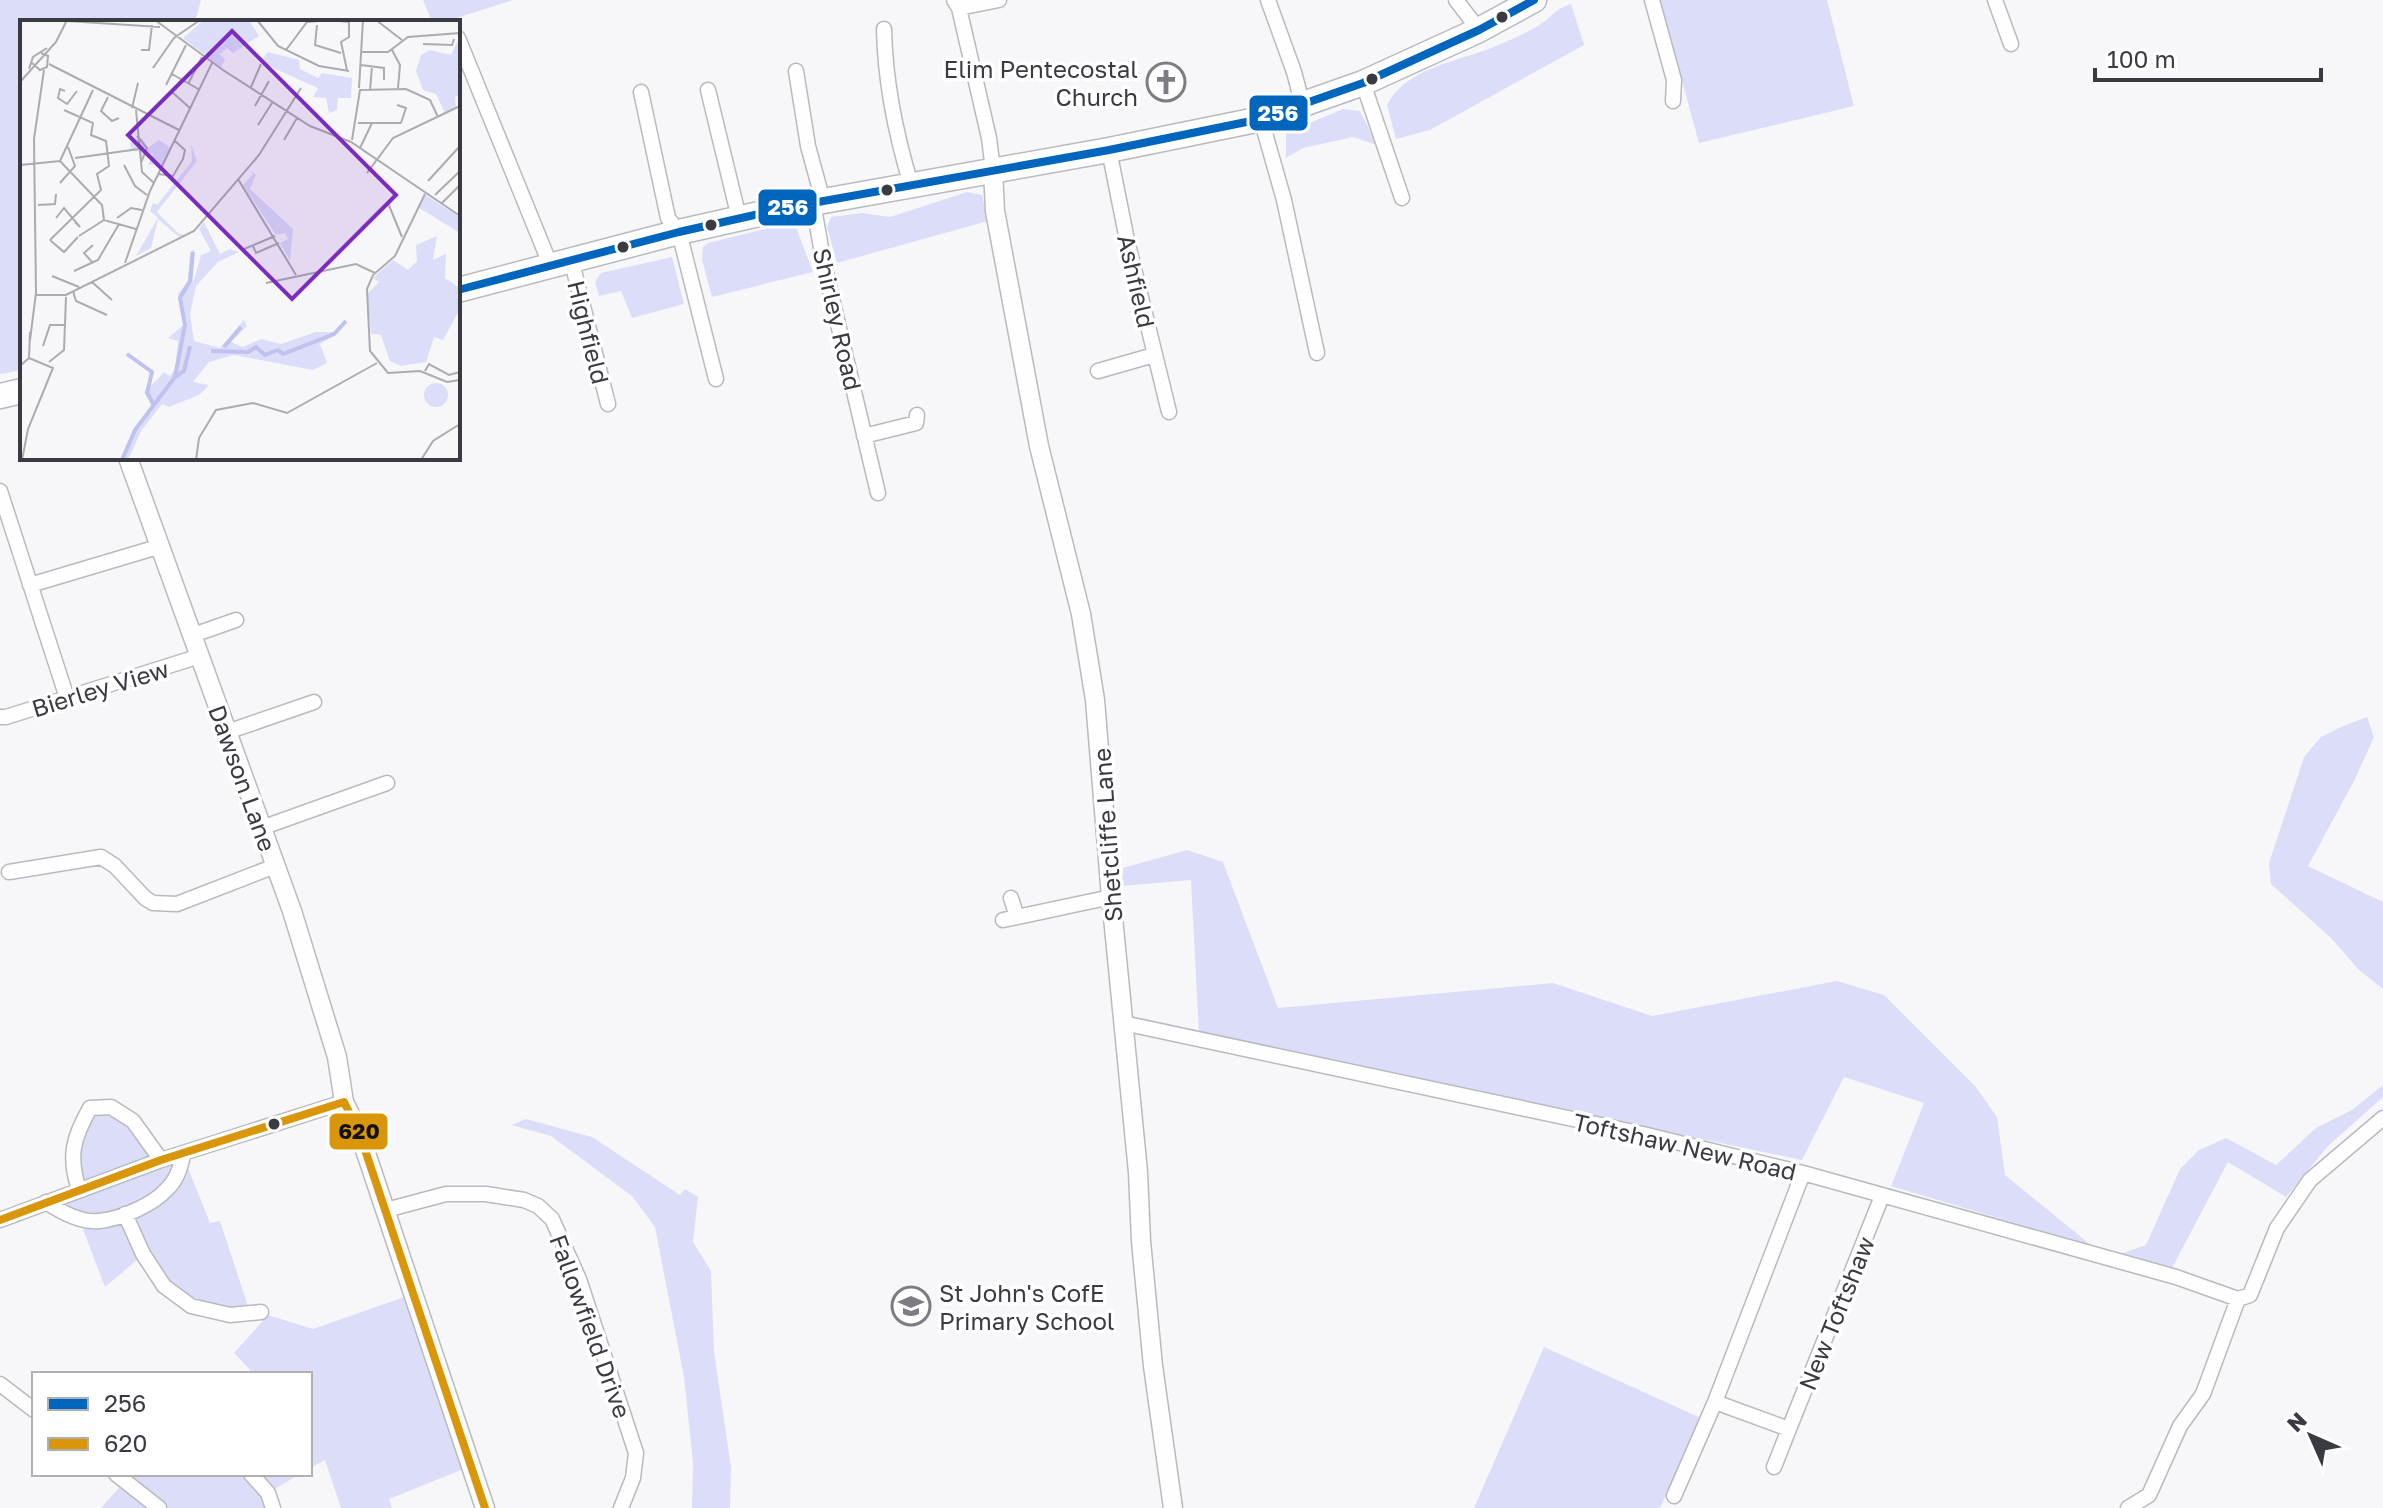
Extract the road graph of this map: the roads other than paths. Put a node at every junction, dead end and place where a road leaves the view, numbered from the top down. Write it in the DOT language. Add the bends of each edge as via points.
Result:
graph roads {
  1 [pos="999,0"];
  2 [pos="1268,0"];
  3 [pos="1456,0"];
  4 [pos="1534,0"];
  5 [pos="1652,0"];
  6 [pos="1995,0"];
  7 [pos="956,4"];
  8 [pos="884,29"];
  9 [pos="1479,30"];
  10 [pos="460,42"];
  11 [pos="2011,44"];
  12 [pos="796,71"];
  13 [pos="1363,83"];
  14 [pos="708,90"];
  15 [pos="641,92"];
  16 [pos="1673,101"];
  17 [pos="1303,106"];
  18 [pos="1261,119"];
  19 [pos="1109,150"];
  20 [pos="993,170"];
  21 [pos="911,185"];
  22 [pos="1402,198"];
  23 [pos="818,202"];
  24 [pos="739,218"];
  25 [pos="679,232"];
  26 [pos="561,262"];
  27 [pos="460,289"];
  28 [pos="1317,353"];
  29 [pos="1154,355"];
  30 [pos="1098,371"];
  31 [pos="716,379"];
  32 [pos="20,391"];
  33 [pos="0,396"];
  34 [pos="608,404"];
  35 [pos="1169,412"];
  36 [pos="917,415"];
  37 [pos="864,436"];
  38 [pos="129,460"];
  39 [pos="0,491"];
  40 [pos="878,493"];
  41 [pos="5,527"];
  42 [pos="161,546"];
  43 [pos="30,585"];
  44 [pos="236,620"];
  45 [pos="193,635"];
  46 [pos="200,656"];
  47 [pos="67,698"];
  48 [pos="314,702"];
  49 [pos="0,717"];
  50 [pos="227,732"];
  51 [pos="387,783"];
  52 [pos="261,828"];
  53 [pos="275,866"];
  54 [pos="9,872"];
  55 [pos="1111,897"];
  56 [pos="1011,898"];
  57 [pos="1123,1023"];
  58 [pos="344,1102"];
  59 [pos="2383,1118"];
  60 [pos="183,1155"];
  61 [pos="161,1160"];
  62 [pos="1803,1173"];
  63 [pos="79,1190"];
  64 [pos="1882,1196"];
  65 [pos="46,1202"];
  66 [pos="386,1210"];
  67 [pos="125,1214"];
  68 [pos="0,1220"];
  69 [pos="2238,1299"];
  70 [pos="261,1312"];
  71 [pos="0,1384"];
  72 [pos="1715,1402"];
  73 [pos="32,1408"];
  74 [pos="1789,1429"];
  75 [pos="1774,1467"];
  76 [pos="119,1476"];
  77 [pos="253,1476"];
  78 [pos="1674,1496"];
  79 [pos="159,1508"];
  80 [pos="273,1508"];
  81 [pos="485,1508"];
  82 [pos="621,1508"];
  83 [pos="1173,1508"];
  84 [pos="2128,1508"];
  1 -- 7 [label="street"];
  2 -- 17 [label="street"];
  3 -- 9 [label="street"];
  4 -- 9 [label="highway"];
  5 -- 16 [label="street" via="1674,80"];
  6 -- 11 [label="street"];
  7 -- 20 [label="street"];
  8 -- 21 [label="street" via="885,59"];
  9 -- 13 [label="highway"];
  10 -- 26 [label="street, Highfield"];
  12 -- 23 [label="street, Shirley Road"];
  13 -- 17 [label="highway"];
  13 -- 22 [label="street"];
  14 -- 24 [label="street"];
  15 -- 25 [label="street" via="668,218"];
  17 -- 18 [label="highway"];
  18 -- 19 [label="highway"];
  18 -- 28 [label="street"];
  19 -- 20 [label="highway"];
  19 -- 29 [label="street, Ashfield"];
  20 -- 21 [label="highway"];
  20 -- 55 [label="street, Shetcliffe Lane" via="995,211 1039,446 1084,628 1100,741"];
  21 -- 23 [label="highway"];
  23 -- 24 [label="highway"];
  23 -- 37 [label="street, Shirley Road" via="824,265"];
  24 -- 25 [label="highway"];
  25 -- 26 [label="highway"];
  25 -- 31 [label="street"];
  26 -- 27 [label="highway"];
  26 -- 34 [label="street, Highfield"];
  29 -- 30 [label="street"];
  29 -- 35 [label="street, Ashfield"];
  32 -- 33 [label="highway"];
  36 -- 37 [label="street" via="916,423"];
  37 -- 40 [label="street, Shirley Road"];
  38 -- 42 [label="street, Dawson Lane"];
  39 -- 41 [label="street"];
  41 -- 43 [label="street"];
  42 -- 43 [label="street"];
  42 -- 45 [label="street, Dawson Lane"];
  43 -- 47 [label="street"];
  44 -- 45 [label="street"];
  45 -- 46 [label="street, Dawson Lane"];
  46 -- 47 [label="street, Bierley View"];
  46 -- 50 [label="street, Dawson Lane"];
  47 -- 49 [label="street, Bierley View"];
  48 -- 50 [label="street"];
  50 -- 52 [label="street, Dawson Lane"];
  51 -- 52 [label="street"];
  52 -- 53 [label="street, Dawson Lane"];
  53 -- 54 [label="street" via="177,904 153,903 101,857"];
  53 -- 58 [label="street, Dawson Lane" via="337,1057"];
  55 -- 56 [label="street" via="1010,918"];
  55 -- 57 [label="street, Shetcliffe Lane"];
  57 -- 62 [label="street, Toftshaw New Road"];
  57 -- 83 [label="street, Shetcliffe Lane" via="1151,1350"];
  58 -- 60 [label="street"];
  58 -- 66 [label="street, Dawson Lane"];
  59 -- 69 [label="street" via="2310,1180 2277,1228 2250,1295"];
  60 -- 61 [label="street"];
  60 -- 67 [label="street" via="168,1189"];
  61 -- 63 [label="street"];
  61 -- 63 [label="street" via="133,1121 111,1107 90,1108 73,1146"];
  62 -- 64 [label="street, Toftshaw New Road"];
  62 -- 72 [label="street"];
  63 -- 65 [label="street"];
  64 -- 69 [label="street, Toftshaw New Road"];
  64 -- 74 [label="street, New Toftshaw"];
  65 -- 67 [label="street" via="79,1219 98,1221"];
  65 -- 68 [label="street"];
  66 -- 81 [label="street, Dawson Lane"];
  66 -- 82 [label="street, Fallowfield Drive" via="446,1194 486,1194 524,1200 552,1219 579,1279 636,1453"];
  67 -- 70 [label="street" via="164,1286 191,1306 230,1315"];
  69 -- 84 [label="street" via="2203,1394 2180,1426 2149,1495"];
  71 -- 73 [label="street"];
  72 -- 74 [label="street"];
  72 -- 78 [label="street"];
  74 -- 75 [label="street, New Toftshaw"];
  76 -- 79 [label="street"];
  77 -- 80 [label="street"];
}
